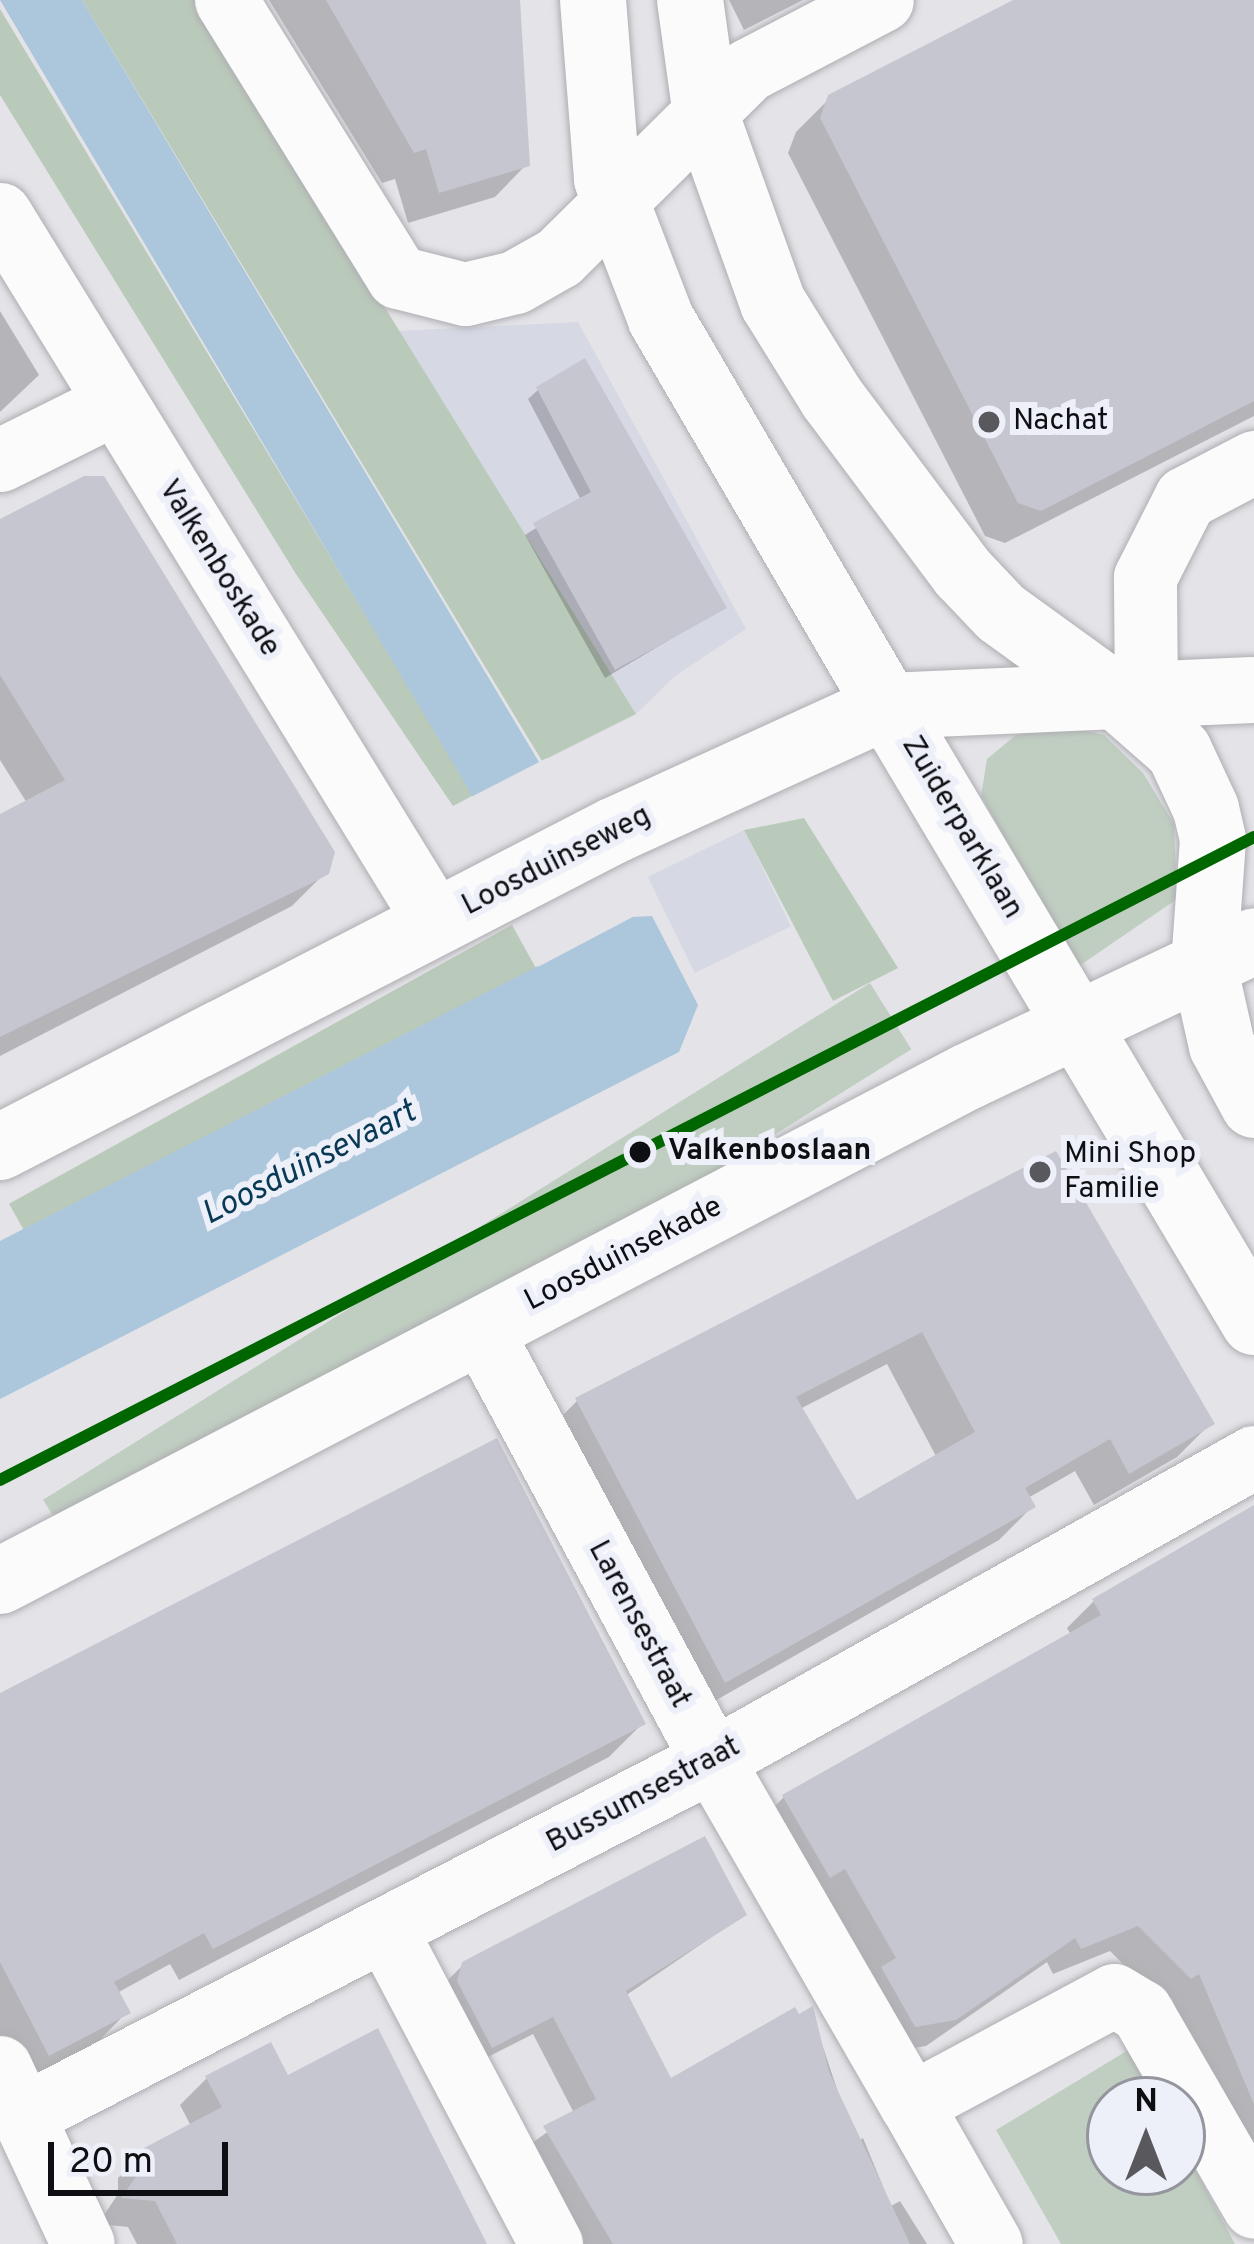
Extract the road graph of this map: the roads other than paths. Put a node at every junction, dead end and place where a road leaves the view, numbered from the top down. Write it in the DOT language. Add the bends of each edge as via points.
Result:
graph roads {
  1 [pos="226,0"];
  2 [pos="593,0"];
  3 [pos="690,0"];
  4 [pos="882,0"];
  5 [pos="706,116"];
  6 [pos="617,207"];
  7 [pos="0,214"];
  8 [pos="113,404"];
  9 [pos="0,460"];
  10 [pos="1254,462"];
  11 [pos="1254,690"];
  12 [pos="1134,700"];
  13 [pos="887,706"];
  14 [pos="436,923"];
  15 [pos="1229,953"];
  16 [pos="1077,1023"];
  17 [pos="1254,1106"];
  18 [pos="0,1147"];
  19 [pos="1254,1322"];
  20 [pos="480,1329"];
  21 [pos="1254,1457"];
  22 [pos="0,1580"];
  23 [pos="712,1760"];
  24 [pos="387,1933"];
  25 [pos="11,2091"];
  26 [pos="911,2104"];
  27 [pos="1254,2207"];
  28 [pos="83,2244"];
  29 [pos="551,2244"];
  30 [pos="991,2244"];
  1 -- 6 [label="street" via="398,278 465,295 515,283"];
  2 -- 6 [label="main road" via="600,126"];
  3 -- 5 [label="main road"];
  4 -- 5 [label="street" via="748,70"];
  5 -- 6 [label="street"];
  5 -- 12 [label="main road" via="773,304 832,398 1001,613"];
  6 -- 13 [label="main road" via="661,319"];
  7 -- 8 [label="street, Valkenboskade"];
  8 -- 9 [label="street"];
  8 -- 14 [label="street, Valkenboskade"];
  10 -- 12 [label="street" via="1185,498 1144,577"];
  11 -- 12 [label="main road, Loosduinseweg"];
  12 -- 13 [label="main road, Loosduinseweg" via="961,697"];
  12 -- 15 [label="main road" via="1178,751 1206,809"];
  13 -- 14 [label="main road, Loosduinseweg" via="615,830"];
  13 -- 16 [label="main road, Zuiderparklaan"];
  14 -- 18 [label="main road, Loosduinseweg"];
  15 -- 16 [label="main road, Loosduinsekade"];
  15 -- 17 [label="main road" via="1222,1046"];
  16 -- 19 [label="main road, Zuiderparklaan"];
  16 -- 20 [label="main road, Loosduinsekade"];
  20 -- 22 [label="main road, Loosduinsekade"];
  20 -- 23 [label="street, Larensestraat"];
  21 -- 23 [label="street, Bussumsestraat"];
  23 -- 24 [label="street, Bussumsestraat"];
  23 -- 26 [label="street, Larensestraat"];
  24 -- 25 [label="street, Bussumsestraat"];
  24 -- 29 [label="street"];
  25 -- 28 [label="street"];
  26 -- 27 [label="street" via="1114,1995 1141,2011"];
  26 -- 30 [label="street, Larensestraat"];
}
